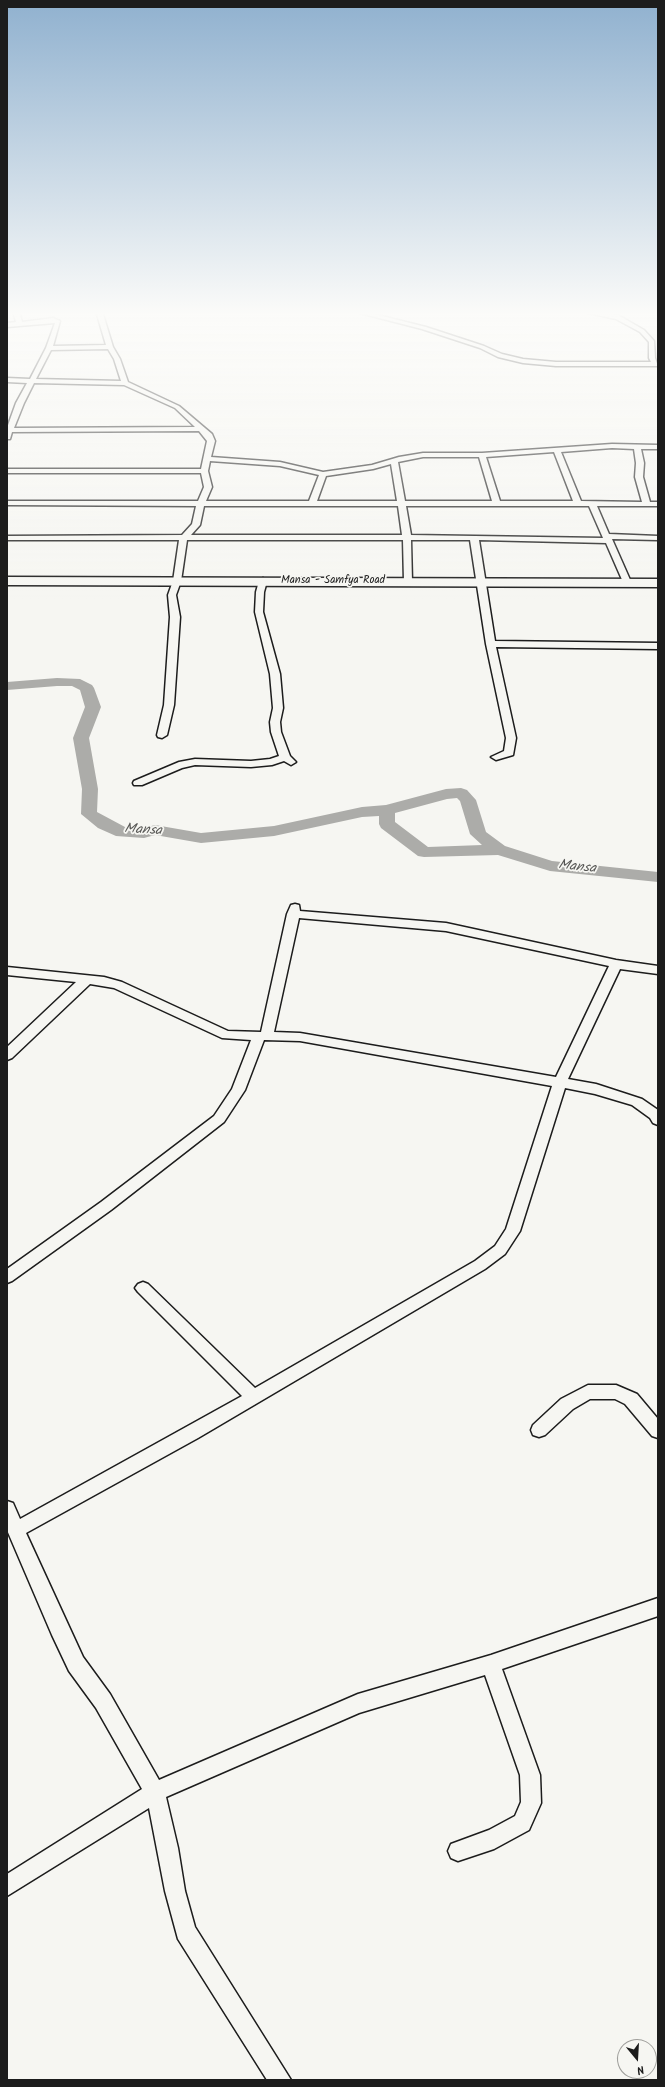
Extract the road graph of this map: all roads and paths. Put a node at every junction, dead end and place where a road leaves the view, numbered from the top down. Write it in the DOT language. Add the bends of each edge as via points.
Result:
graph roads {
  1 [pos="19,408"];
  2 [pos="177,408"];
  3 [pos="200,429"];
  4 [pos="8,433"];
  5 [pos="636,447"];
  6 [pos="658,447"];
  7 [pos="556,451"];
  8 [pos="482,455"];
  9 [pos="207,459"];
  10 [pos="394,462"];
  11 [pos="7,471"];
  12 [pos="204,471"];
  13 [pos="322,474"];
  14 [pos="7,503"];
  15 [pos="201,503"];
  16 [pos="312,504"];
  17 [pos="497,504"];
  18 [pos="578,504"];
  19 [pos="592,504"];
  20 [pos="647,504"];
  21 [pos="658,504"];
  22 [pos="402,505"];
  23 [pos="7,538"];
  24 [pos="184,538"];
  25 [pos="408,538"];
  26 [pos="474,538"];
  27 [pos="658,538"];
  28 [pos="606,539"];
  29 [pos="7,581"];
  30 [pos="177,581"];
  31 [pos="263,581"];
  32 [pos="408,582"];
  33 [pos="481,582"];
  34 [pos="627,582"];
  35 [pos="658,582"];
  36 [pos="491,644"];
  37 [pos="658,647"];
  38 [pos="162,735"];
  39 [pos="496,757"];
  40 [pos="138,782"];
  41 [pos="616,964"];
  42 [pos="658,970"];
  43 [pos="7,971"];
  44 [pos="86,980"];
  45 [pos="263,1036"];
  46 [pos="7,1055"];
  47 [pos="560,1082"];
  48 [pos="658,1120"];
  49 [pos="7,1277"];
  50 [pos="143,1288"];
  51 [pos="254,1397"];
  52 [pos="539,1430"];
  53 [pos="658,1431"];
  54 [pos="7,1509"];
  55 [pos="16,1530"];
  56 [pos="658,1607"];
  57 [pos="491,1664"];
  58 [pos="155,1792"];
  59 [pos="458,1851"];
  60 [pos="7,1886"];
  61 [pos="280,2080"];
  1 -- 4 [label="street"];
  2 -- 3 [label="street"];
  3 -- 4 [label="street"];
  3 -- 9 [label="street" via="211,440"];
  5 -- 6 [label="street"];
  5 -- 7 [label="street" via="594,447"];
  5 -- 20 [label="street" via="640,463 639,477"];
  7 -- 8 [label="street"];
  7 -- 18 [label="street"];
  8 -- 10 [label="street" via="423,455"];
  8 -- 17 [label="street"];
  9 -- 12 [label="street"];
  9 -- 13 [label="street" via="280,464"];
  10 -- 13 [label="street"];
  10 -- 22 [label="street"];
  11 -- 12 [label="street"];
  12 -- 15 [label="street" via="208,487"];
  13 -- 16 [label="street"];
  14 -- 15 [label="street"];
  15 -- 16 [label="street"];
  15 -- 24 [label="street" via="196,525"];
  16 -- 22 [label="street"];
  17 -- 18 [label="street"];
  17 -- 22 [label="street"];
  18 -- 19 [label="street"];
  19 -- 20 [label="street"];
  19 -- 28 [label="street"];
  20 -- 21 [label="street"];
  22 -- 25 [label="street"];
  23 -- 24 [label="street"];
  24 -- 25 [label="street"];
  24 -- 30 [label="street"];
  25 -- 26 [label="street"];
  25 -- 32 [label="street"];
  26 -- 28 [label="street"];
  26 -- 33 [label="street"];
  27 -- 28 [label="street"];
  28 -- 34 [label="street"];
  29 -- 30 [label="main road, Mansa - Samfya Road"];
  30 -- 31 [label="main road, Mansa - Samfya Road"];
  30 -- 38 [label="street" via="172,595 176,618 169,705"];
  31 -- 32 [label="main road, Mansa - Samfya Road"];
  31 -- 40 [label="street" via="259,612 274,663 278,708 276,732 288,760 250,764 195,762 179,765"];
  32 -- 33 [label="main road, Mansa - Samfya Road"];
  33 -- 34 [label="main road, Mansa - Samfya Road"];
  33 -- 36 [label="street"];
  34 -- 35 [label="main road, Mansa - Samfya Road"];
  36 -- 37 [label="street"];
  36 -- 39 [label="street" via="510,738 509,753"];
  41 -- 42 [label="street"];
  41 -- 45 [label="street" via="446,927 294,911"];
  41 -- 47 [label="street"];
  43 -- 44 [label="street"];
  44 -- 45 [label="street" via="118,985 216,1031 239,1036"];
  44 -- 46 [label="street"];
  45 -- 47 [label="street" via="300,1037"];
  45 -- 49 [label="street" via="238,1090 219,1119 106,1206"];
  47 -- 48 [label="street" via="596,1089 637,1102"];
  47 -- 51 [label="street" via="513,1231 500,1250 473,1269"];
  50 -- 51 [label="street"];
  51 -- 55 [label="street"];
  52 -- 53 [label="street" via="567,1404 588,1392 616,1392 631,1399"];
  54 -- 55 [label="street"];
  55 -- 58 [label="street" via="76,1664 103,1701"];
  56 -- 57 [label="street"];
  57 -- 58 [label="street" via="358,1704"];
  57 -- 59 [label="street" via="530,1775 532,1803 522,1823 494,1839"];
  58 -- 60 [label="street"];
  58 -- 61 [label="street" via="175,1892 186,1930"];
}
